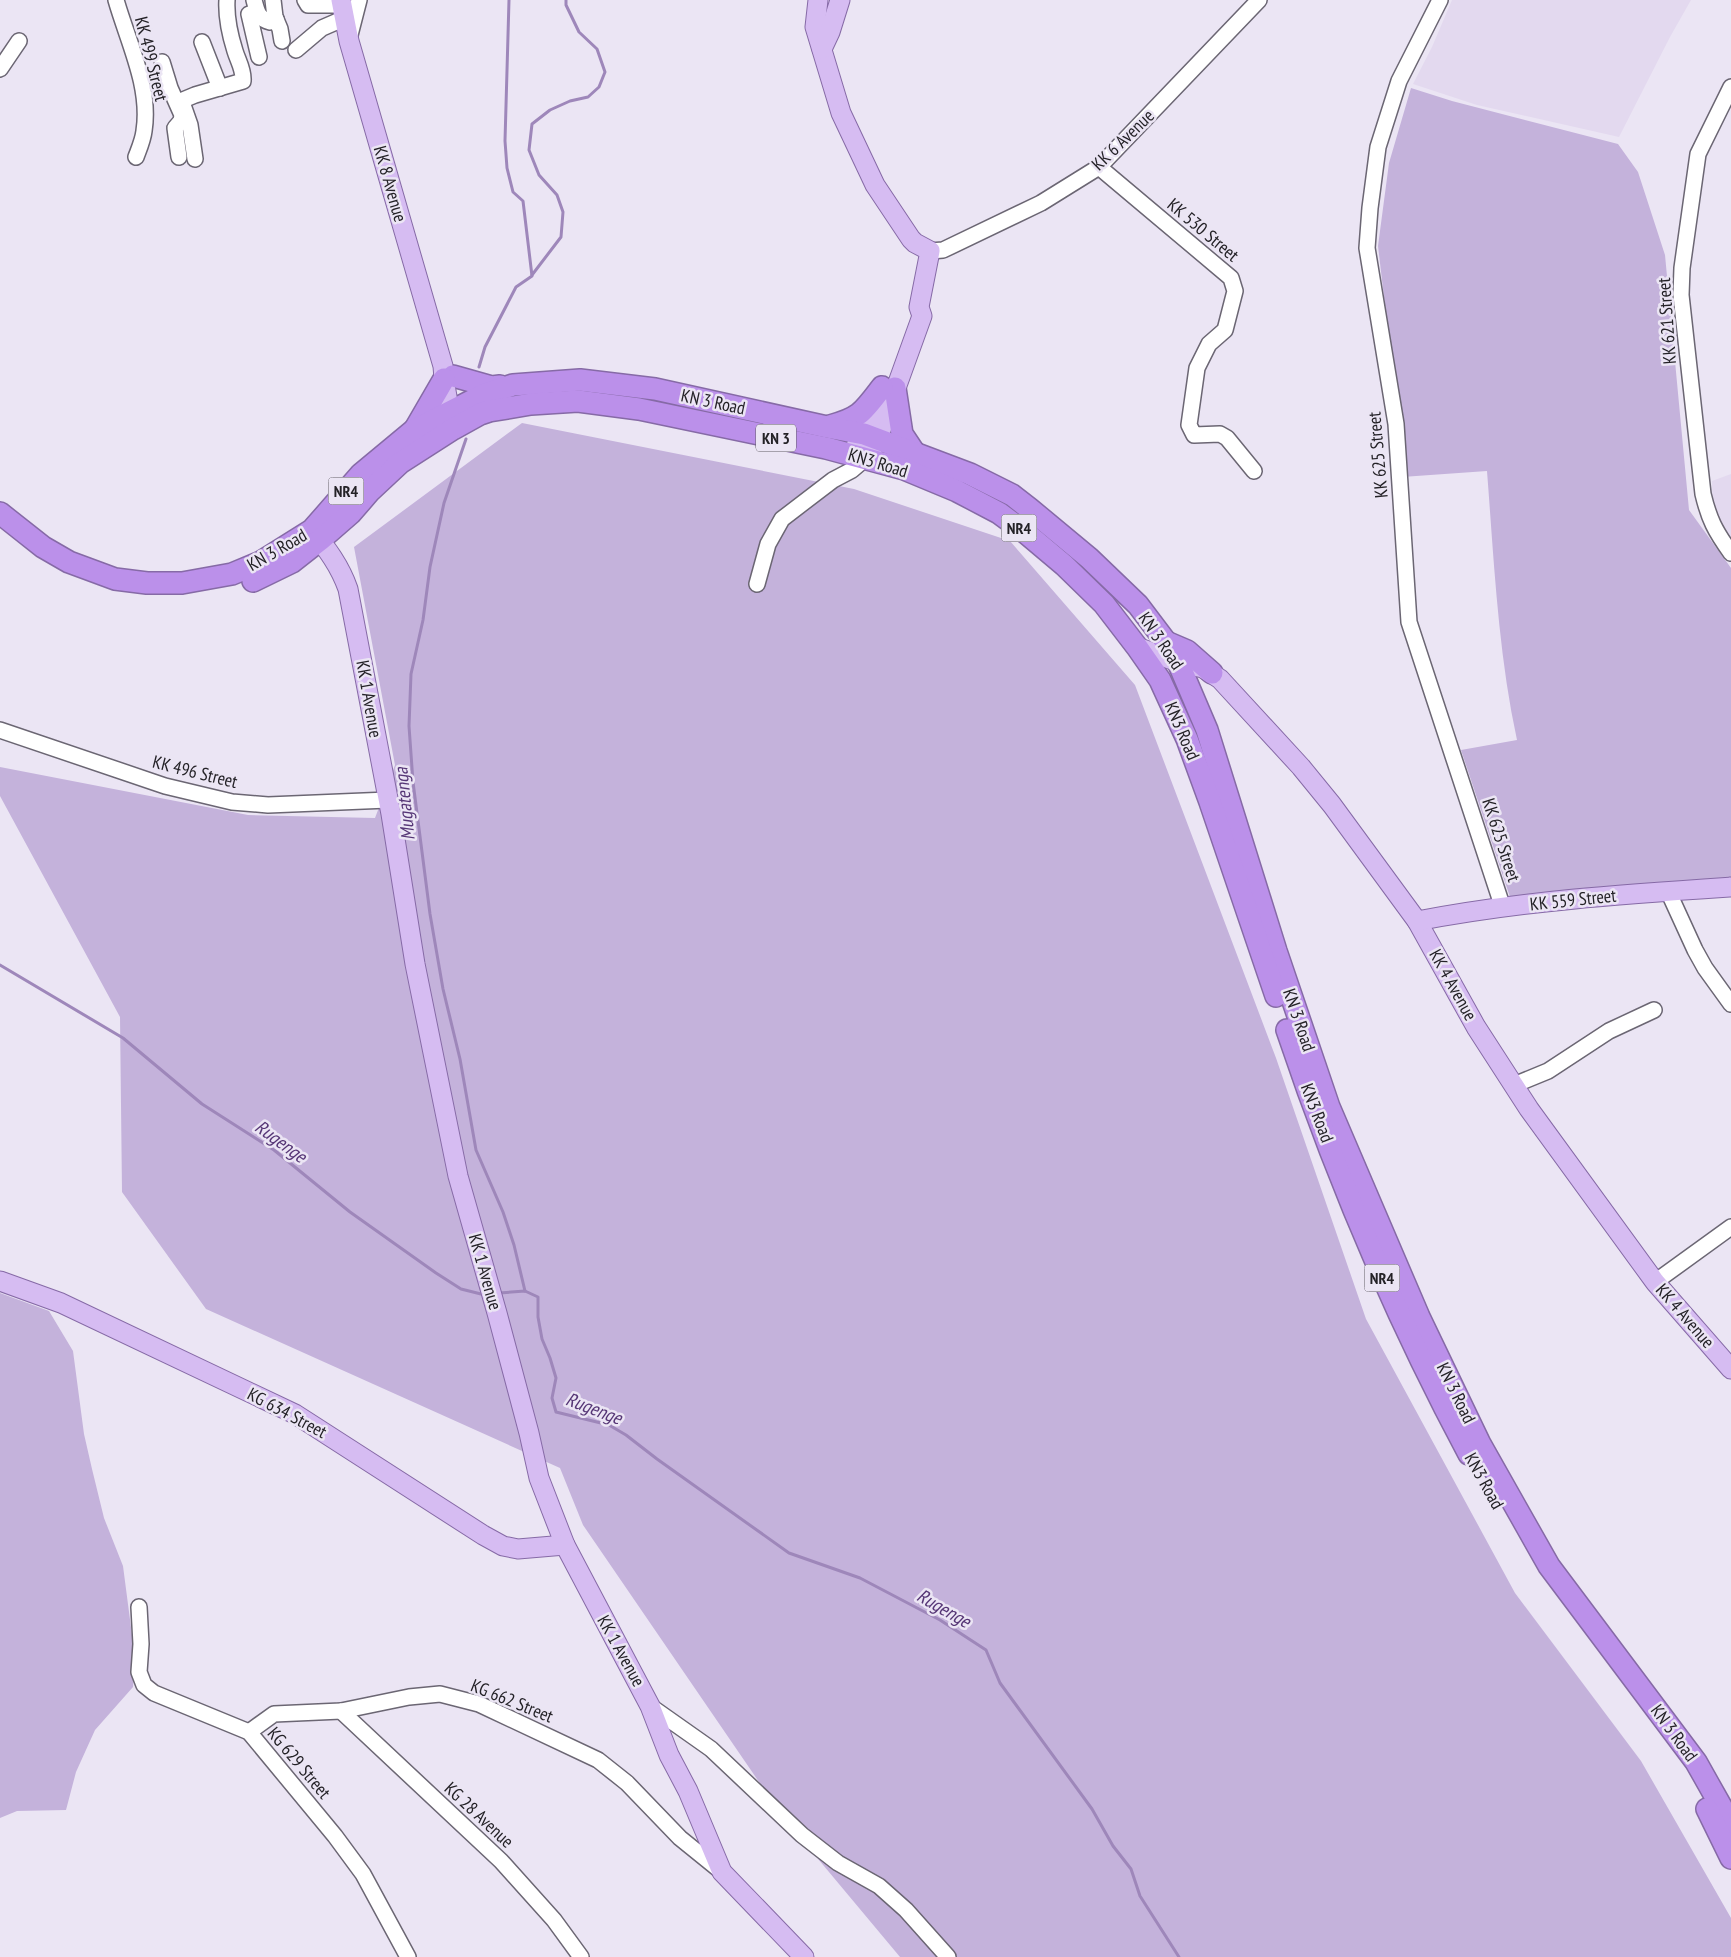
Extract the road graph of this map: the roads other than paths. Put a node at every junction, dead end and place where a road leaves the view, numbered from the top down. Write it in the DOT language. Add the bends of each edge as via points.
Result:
graph roads {
  1 [pos="116,0"];
  2 [pos="227,0"];
  3 [pos="273,0"];
  4 [pos="305,0"];
  5 [pos="818,0"];
  6 [pos="840,0"];
  7 [pos="1259,0"];
  8 [pos="1440,0"];
  9 [pos="347,6"];
  10 [pos="253,13"];
  11 [pos="228,16"];
  12 [pos="273,20"];
  13 [pos="282,40"];
  14 [pos="19,41"];
  15 [pos="202,42"];
  16 [pos="822,49"];
  17 [pos="296,50"];
  18 [pos="259,57"];
  19 [pos="162,62"];
  20 [pos="0,69"];
  21 [pos="1731,86"];
  22 [pos="220,88"];
  23 [pos="136,157"];
  24 [pos="179,158"];
  25 [pos="195,159"];
  26 [pos="1099,167"];
  27 [pos="930,251"];
  28 [pos="446,374"];
  29 [pos="513,385"];
  30 [pos="888,388"];
  31 [pos="462,414"];
  32 [pos="702,422"];
  33 [pos="827,427"];
  34 [pos="414,430"];
  35 [pos="871,436"];
  36 [pos="914,452"];
  37 [pos="858,457"];
  38 [pos="1254,471"];
  39 [pos="0,513"];
  40 [pos="0,529"];
  41 [pos="316,535"];
  42 [pos="1731,553"];
  43 [pos="757,584"];
  44 [pos="1166,642"];
  45 [pos="1137,647"];
  46 [pos="1178,662"];
  47 [pos="1208,670"];
  48 [pos="1190,686"];
  49 [pos="0,730"];
  50 [pos="388,800"];
  51 [pos="1731,887"];
  52 [pos="1668,891"];
  53 [pos="1503,908"];
  54 [pos="1417,921"];
  55 [pos="1731,1004"];
  56 [pos="1654,1010"];
  57 [pos="1514,1085"];
  58 [pos="1731,1227"];
  59 [pos="0,1280"];
  60 [pos="1655,1282"];
  61 [pos="1731,1369"];
  62 [pos="1474,1448"];
  63 [pos="565,1545"];
  64 [pos="139,1607"];
  65 [pos="650,1706"];
  66 [pos="341,1711"];
  67 [pos="249,1732"];
  68 [pos="1731,1824"];
  69 [pos="1731,1858"];
  70 [pos="722,1872"];
  71 [pos="408,1957"];
  72 [pos="581,1957"];
  73 [pos="804,1957"];
  74 [pos="948,1957"];
  1 -- 23 [label="street, KK 499 Street" via="143,90 144,132"];
  2 -- 11 [label="street"];
  3 -- 12 [label="street"];
  4 -- 9 [label="street" via="308,5"];
  5 -- 16 [label="main road" via="816,27"];
  6 -- 16 [label="main road"];
  7 -- 26 [label="street, KK 6 Avenue"];
  8 -- 53 [label="street, KK 625 Street" via="1399,81 1378,147 1367,248 1396,424 1409,622"];
  9 -- 17 [label="street"];
  9 -- 28 [label="main road, KK 8 Avenue" via="349,41"];
  10 -- 11 [label="street"];
  10 -- 12 [label="street"];
  10 -- 18 [label="street"];
  11 -- 22 [label="street" via="244,76 243,81"];
  12 -- 13 [label="street"];
  14 -- 20 [label="street"];
  15 -- 22 [label="street"];
  16 -- 27 [label="main road" via="841,112 875,185 911,239"];
  19 -- 24 [label="street" via="182,115 175,128"];
  21 -- 42 [label="street, KK 621 Street" via="1698,154 1686,231 1681,295 1703,494 1708,517"];
  22 -- 25 [label="street" via="183,100"];
  26 -- 27 [label="street, KK 6 Avenue" via="1041,203 943,250"];
  26 -- 38 [label="street, KK 530 Street" via="1231,278 1235,291 1225,330 1209,344 1197,368 1189,425 1194,435 1220,434 1227,438"];
  27 -- 30 [label="main road" via="919,307 922,316"];
  28 -- 29 [label="highway" via="492,387"];
  28 -- 31 [label="main road, KK 8 Avenue"];
  28 -- 34 [label="highway"];
  29 -- 31 [label="highway, KN 3 Road / NR4"];
  29 -- 33 [label="highway, KN 3 Road / NR4" via="580,380 655,389"];
  30 -- 33 [label="highway" via="850,421"];
  30 -- 35 [label="main road"];
  30 -- 36 [label="highway" via="902,434"];
  31 -- 32 [label="highway, KN 3 Road / NR4" via="578,401"];
  31 -- 34 [label="highway, KN 3 Road / NR4"];
  31 -- 41 [label="highway, KN 3 Road / NR4" via="400,463 351,513"];
  32 -- 37 [label="highway, KN3 Road / KN 3"];
  33 -- 35 [label="highway, KN 3 Road / NR4"];
  34 -- 41 [label="highway, KN 3 Road / NR4" via="361,474"];
  35 -- 36 [label="highway, KN 3 Road / NR4"];
  35 -- 37 [label="main road"];
  36 -- 44 [label="highway, KN 3 Road / NR4" via="1012,495 1110,578 1138,605"];
  37 -- 43 [label="street" via="782,519 768,544"];
  37 -- 45 [label="highway, KN3 Road / NR4" via="904,469 957,491 1026,532 1104,604"];
  39 -- 41 [label="highway, KN 3 Road / NR4" via="69,562 115,579 147,583 182,583 232,574"];
  40 -- 41 [label="highway, KN 3 Road / NR4" via="58,570 107,588 148,596 186,596 230,589 259,579 292,562"];
  41 -- 50 [label="main road, KK 1 Avenue" via="342,573 348,589"];
  44 -- 46 [label="highway, KN 3 Road / NR4"];
  44 -- 47 [label="highway" via="1187,650"];
  45 -- 46 [label="main road, KK 4 Avenue"];
  45 -- 62 [label="highway, KN3 Road / NR4" via="1160,680 1187,739 1310,1098 1369,1245 1405,1329"];
  46 -- 47 [label="main road, KK 4 Avenue"];
  46 -- 48 [label="highway, KN 3 Road / NR4"];
  47 -- 48 [label="highway" via="1194,677"];
  47 -- 54 [label="main road, KK 4 Avenue" via="1226,685 1320,790"];
  48 -- 62 [label="highway, KN 3 Road / NR4" via="1329,1107"];
  49 -- 50 [label="street, KK 496 Street" via="165,786 232,802 268,805"];
  50 -- 63 [label="main road, KK 1 Avenue" via="415,964 458,1176 500,1322 539,1478"];
  51 -- 52 [label="main road, KK 559 Street"];
  52 -- 53 [label="main road, KK 559 Street"];
  52 -- 55 [label="street" via="1701,962"];
  53 -- 54 [label="main road, KK 559 Street"];
  54 -- 57 [label="main road, KK 4 Avenue" via="1476,1027"];
  56 -- 57 [label="street" via="1602,1035 1548,1071"];
  57 -- 60 [label="main road, KK 4 Avenue"];
  58 -- 60 [label="street"];
  59 -- 63 [label="main road, KG 634 Street" via="61,1303 295,1414 503,1546 518,1549"];
  60 -- 61 [label="main road, KK 4 Avenue"];
  62 -- 68 [label="highway, KN 3 Road / NR4" via="1548,1566 1696,1762"];
  62 -- 69 [label="highway, KN3 Road / NR4" via="1529,1558 1696,1789"];
  63 -- 65 [label="main road, KK 1 Avenue"];
  64 -- 67 [label="street, KG 629 Street" via="139,1672 144,1685 154,1693"];
  65 -- 70 [label="main road, KK 1 Avenue"];
  65 -- 74 [label="street" via="711,1749 802,1835 838,1863 879,1886 906,1910"];
  66 -- 67 [label="street, KG 662 Street" via="274,1714"];
  66 -- 70 [label="street, KG 662 Street" via="440,1694 479,1704 598,1760 627,1783 680,1838"];
  66 -- 72 [label="street, KG 28 Avenue" via="501,1861 554,1920"];
  67 -- 71 [label="street, KG 629 Street" via="363,1874"];
  70 -- 73 [label="main road, KK 1 Avenue"];
}
